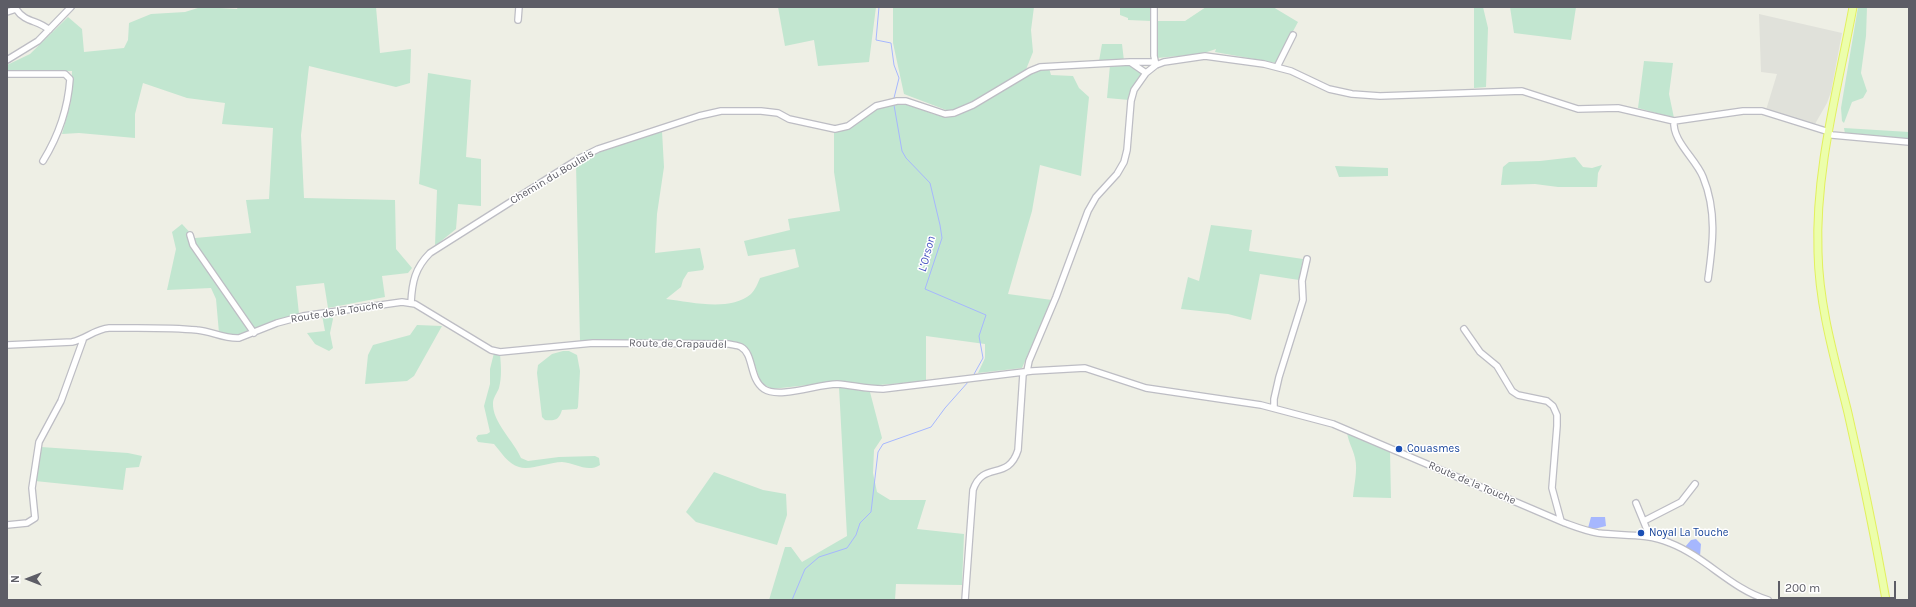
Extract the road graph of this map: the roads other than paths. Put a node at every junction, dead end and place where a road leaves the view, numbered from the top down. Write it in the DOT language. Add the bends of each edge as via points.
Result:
graph roads {
  1 [pos="519,7"];
  2 [pos="1154,7"];
  3 [pos="1853,7"];
  4 [pos="69,8"];
  5 [pos="7,12"];
  6 [pos="518,20"];
  7 [pos="49,30"];
  8 [pos="1293,34"];
  9 [pos="7,60"];
  10 [pos="1130,62"];
  11 [pos="1155,64"];
  12 [pos="1277,67"];
  13 [pos="7,74"];
  14 [pos="1146,74"];
  15 [pos="1674,121"];
  16 [pos="1829,133"];
  17 [pos="1909,142"];
  18 [pos="43,161"];
  19 [pos="190,234"];
  20 [pos="1307,259"];
  21 [pos="1708,279"];
  22 [pos="411,303"];
  23 [pos="1464,329"];
  24 [pos="254,333"];
  25 [pos="82,340"];
  26 [pos="7,345"];
  27 [pos="1025,372"];
  28 [pos="1274,408"];
  29 [pos="1695,484"];
  30 [pos="1636,503"];
  31 [pos="1560,521"];
  32 [pos="1644,521"];
  33 [pos="7,525"];
  34 [pos="1650,537"];
  35 [pos="965,600"];
  36 [pos="1768,600"];
  37 [pos="1886,600"];
  1 -- 6 [label="street"];
  2 -- 11 [label="street"];
  3 -- 16 [label="main road"];
  4 -- 7 [label="street"];
  5 -- 7 [label="street" via="16,9 27,20"];
  7 -- 9 [label="street" via="26,50"];
  8 -- 12 [label="street"];
  10 -- 11 [label="street"];
  10 -- 14 [label="street"];
  10 -- 22 [label="street, Chemin du Boulais" via="1040,67 954,113 945,114 906,101 889,102 876,106 848,126 835,129 789,119 778,113 721,111 598,149 430,253 413,278"];
  11 -- 12 [label="street" via="1206,56"];
  11 -- 14 [label="street"];
  12 -- 15 [label="street" via="1329,89 1352,94 1380,96 1522,91 1578,109 1618,108"];
  13 -- 18 [label="street" via="65,74 70,79 69,100 54,144"];
  14 -- 27 [label="street" via="1132,96 1124,162 1088,211"];
  15 -- 16 [label="street" via="1757,110"];
  15 -- 21 [label="street" via="1679,138 1702,175 1713,207 1714,232"];
  16 -- 17 [label="street" via="1880,141"];
  16 -- 37 [label="main road" via="1819,193 1818,252 1821,292"];
  19 -- 24 [label="street" via="193,245"];
  20 -- 28 [label="street" via="1302,281 1303,300 1279,377"];
  22 -- 24 [label="street, Route de la Touche" via="302,316"];
  22 -- 27 [label="street, Route de Crapaudel" via="492,350 500,352 609,342 729,344 741,347 747,354 755,379 760,386 771,392 837,384 883,389"];
  23 -- 31 [label="street" via="1480,352 1497,366 1512,391 1518,395 1547,401 1553,406 1557,415 1557,426 1552,488"];
  24 -- 25 [label="street, Route de la Touche" via="232,339 189,329 109,328 97,330"];
  25 -- 26 [label="street, Route de la Touche"];
  25 -- 33 [label="street" via="61,401 39,442 32,488 35,518 28,523"];
  27 -- 28 [label="street, Route de la Touche" via="1085,368 1146,388"];
  27 -- 35 [label="street" via="1016,457 1011,465 980,476 973,490"];
  28 -- 31 [label="street, Route de la Touche" via="1333,424"];
  29 -- 32 [label="street" via="1681,502"];
  30 -- 32 [label="street"];
  31 -- 34 [label="street, Route de la Touche" via="1595,532"];
  32 -- 34 [label="street"];
  34 -- 36 [label="street, Route de la Touche" via="1685,550 1747,592"];
}
